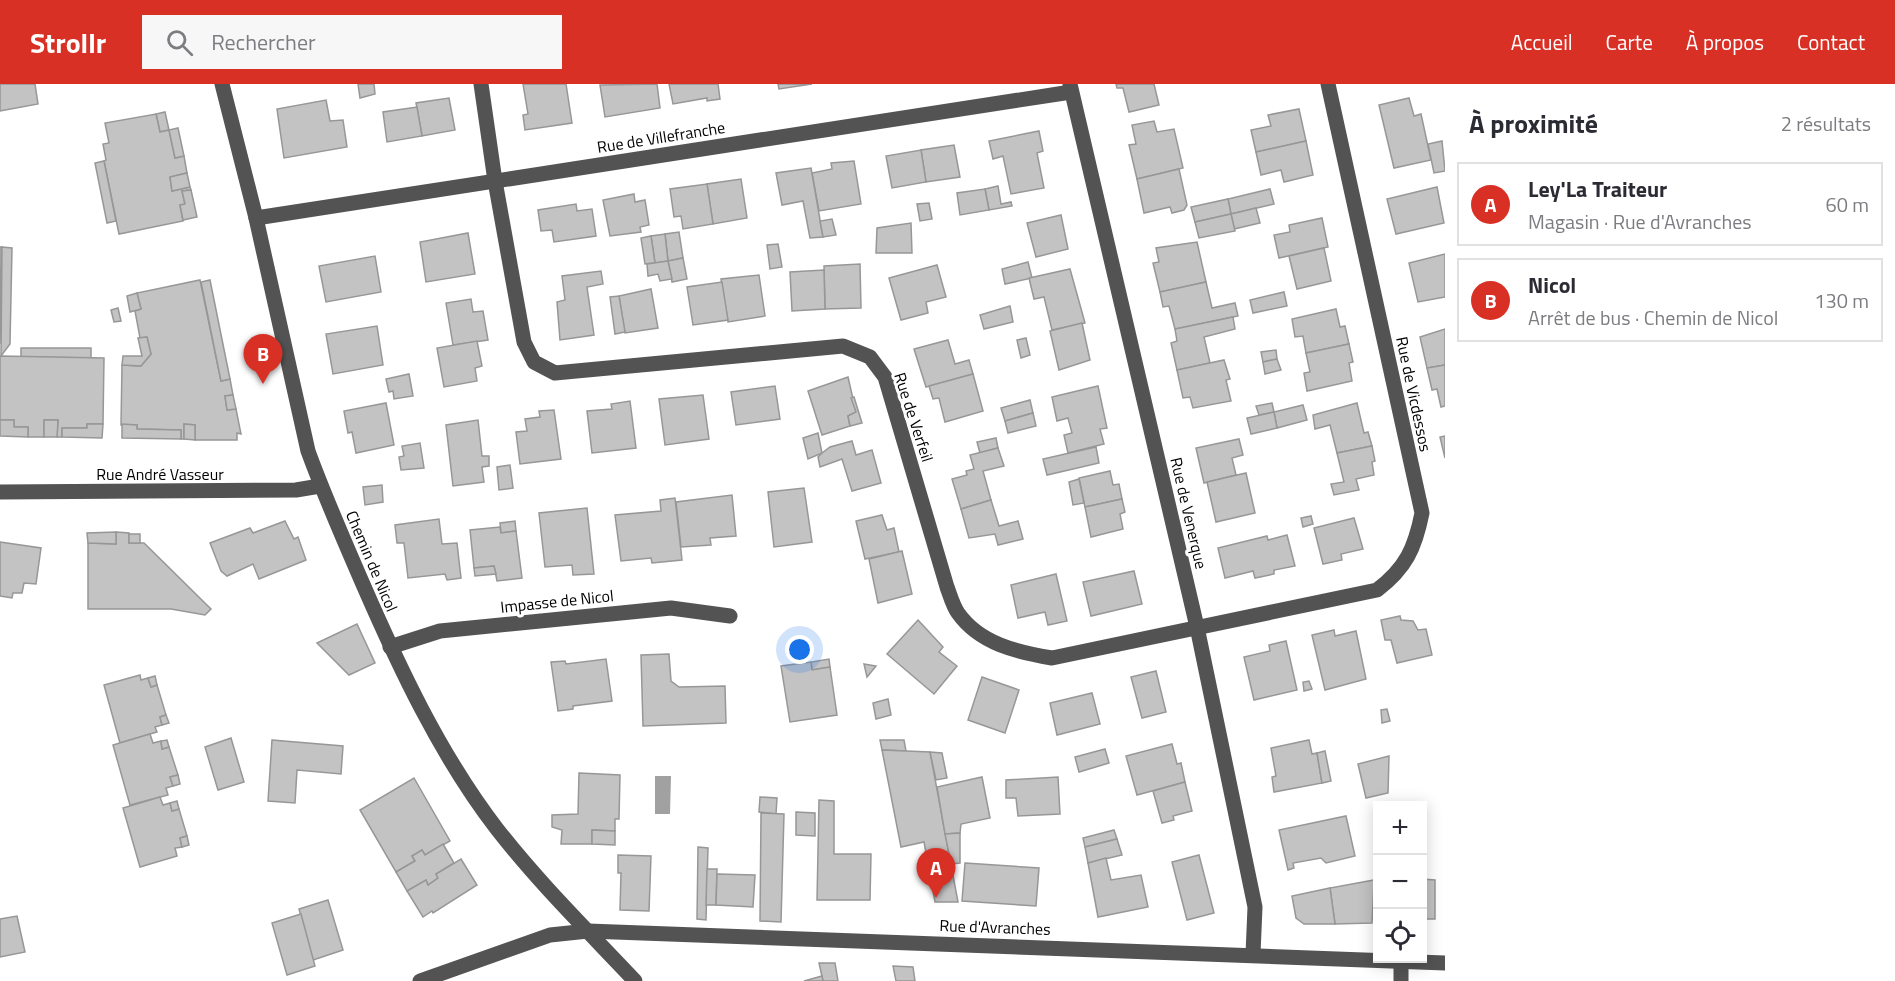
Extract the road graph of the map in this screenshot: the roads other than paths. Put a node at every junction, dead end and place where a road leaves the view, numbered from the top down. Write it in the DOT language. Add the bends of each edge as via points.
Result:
graph roads {
  1 [pos="222,84"];
  2 [pos="481,84"];
  3 [pos="1328,84"];
  4 [pos="1070,88"];
  5 [pos="495,181"];
  6 [pos="256,218"];
  7 [pos="320,486"];
  8 [pos="0,492"];
  9 [pos="730,616"];
  10 [pos="1197,627"];
  11 [pos="390,647"];
  12 [pos="588,931"];
  13 [pos="1253,954"];
  14 [pos="1373,960"];
  15 [pos="1427,962"];
  16 [pos="1401,963"];
  17 [pos="1445,963"];
  18 [pos="420,981"];
  19 [pos="635,981"];
  20 [pos="1401,981"];
  1 -- 6 [label="street, Chemin de Nicol"];
  2 -- 5 [label="street, Rue de Verfeil"];
  3 -- 10 [label="street, Rue de Vicdessos" via="1422,513 1416,544 1395,577 1377,590"];
  4 -- 5 [label="street, Rue de Villefranche"];
  4 -- 10 [label="street, Rue de Venerque"];
  5 -- 6 [label="street, Rue de Villefranche"];
  5 -- 10 [label="street, Rue de Verfeil" via="524,342 534,362 555,373 843,346 870,357 885,377 947,587 957,612 982,636 1013,652 1052,658"];
  6 -- 7 [label="street, Chemin de Nicol" via="308,451"];
  7 -- 8 [label="street, Rue André Vasseur" via="296,490"];
  7 -- 11 [label="street, Chemin de Nicol"];
  9 -- 11 [label="street, Impasse de Nicol" via="659,609 440,631"];
  10 -- 13 [label="street, Rue de Venerque" via="1255,907"];
  11 -- 12 [label="street, Chemin de Nicol" via="458,773 540,882"];
  12 -- 13 [label="street, Rue d'Avranches"];
  12 -- 18 [label="street, Rue d'Avranches" via="550,935"];
  12 -- 19 [label="street, Chemin de Nicol"];
  13 -- 14 [label="street, Rue d'Avranches"];
  15 -- 17 [label="street, Rue d'Avranches"];
  16 -- 20 [label="street"];
}
